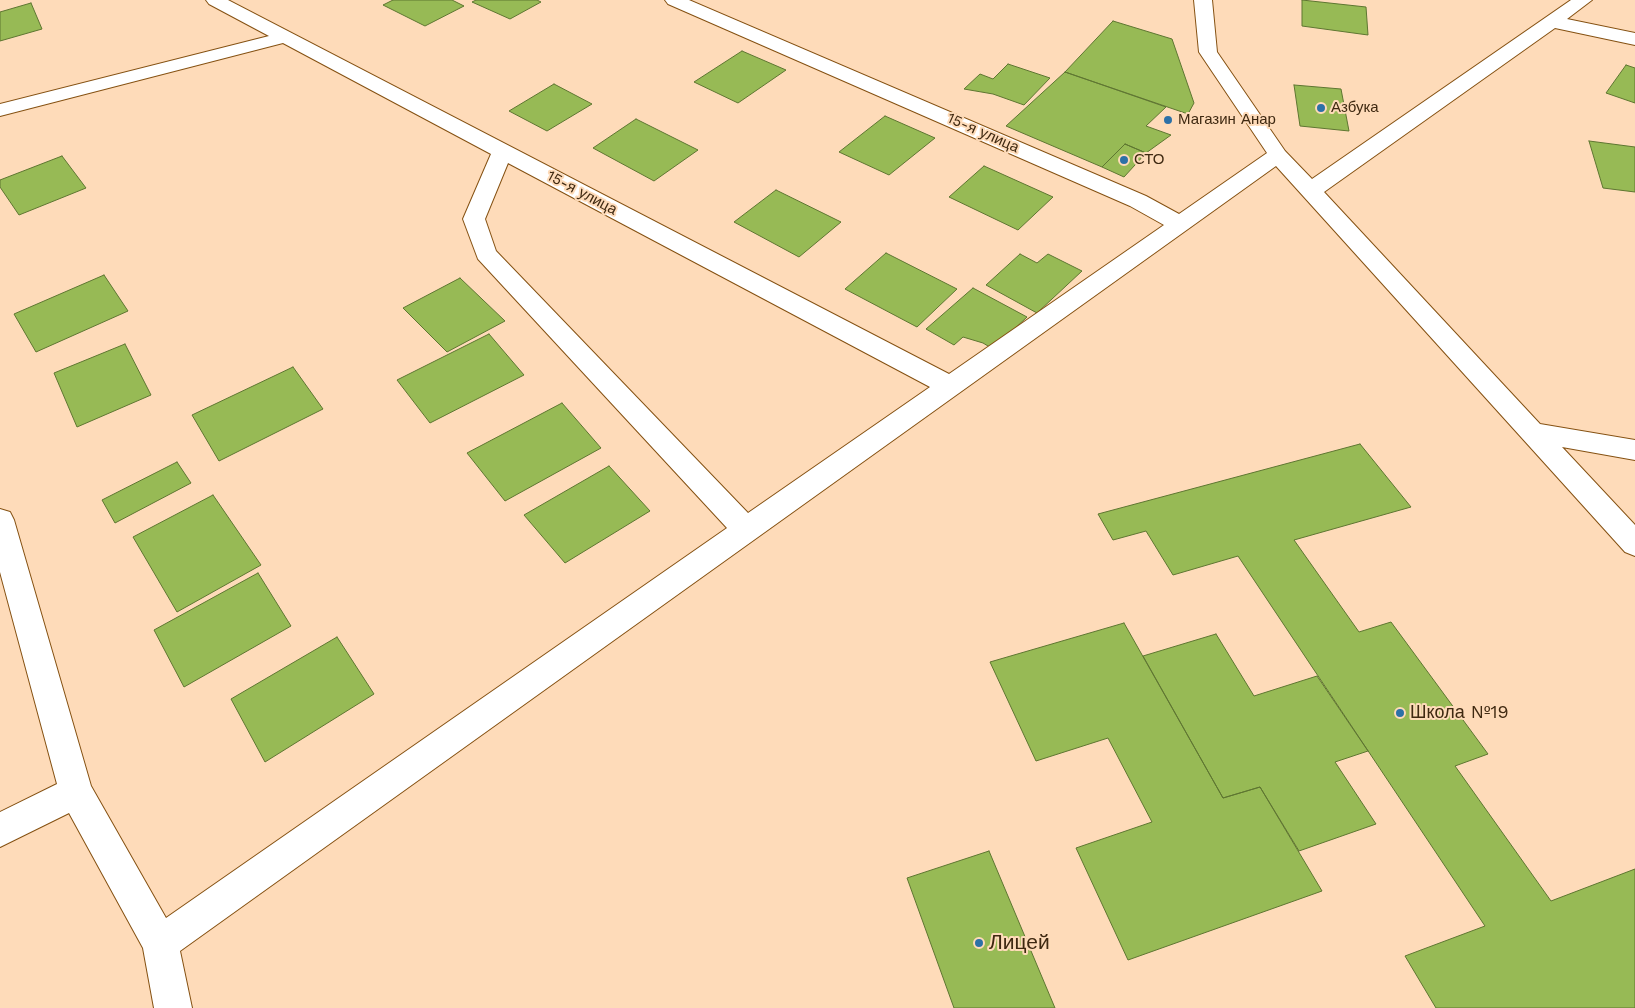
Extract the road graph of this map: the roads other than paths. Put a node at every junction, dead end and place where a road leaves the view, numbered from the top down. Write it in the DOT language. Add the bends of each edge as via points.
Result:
graph roads {
  1 [pos="215,0"];
  2 [pos="674,0"];
  3 [pos="1203,0"];
  4 [pos="1583,0"];
  5 [pos="1553,22"];
  6 [pos="286,37"];
  7 [pos="1635,38"];
  8 [pos="0,110"];
  9 [pos="503,151"];
  10 [pos="1278,155"];
  11 [pos="1310,191"];
  12 [pos="1180,224"];
  13 [pos="950,386"];
  14 [pos="1532,432"];
  15 [pos="1635,450"];
  16 [pos="0,520"];
  17 [pos="747,530"];
  18 [pos="1635,544"];
  19 [pos="76,792"];
  20 [pos="0,830"];
  21 [pos="160,943"];
  22 [pos="172,1008"];
  1 -- 6 [label="street, 15-я улица"];
  2 -- 12 [label="street, 15-я улица" via="1138,201"];
  3 -- 10 [label="street" via="1208,52"];
  4 -- 5 [label="street"];
  5 -- 7 [label="street"];
  5 -- 11 [label="street"];
  6 -- 8 [label="street"];
  6 -- 9 [label="street, 15-я улица"];
  9 -- 13 [label="street, 15-я улица"];
  9 -- 17 [label="street" via="474,218 486,254"];
  10 -- 11 [label="street"];
  10 -- 12 [label="street"];
  11 -- 14 [label="street"];
  12 -- 13 [label="street"];
  13 -- 17 [label="street"];
  14 -- 15 [label="street"];
  14 -- 18 [label="street"];
  16 -- 19 [label="street"];
  17 -- 21 [label="street"];
  19 -- 20 [label="street"];
  19 -- 21 [label="street"];
  21 -- 22 [label="street"];
}
